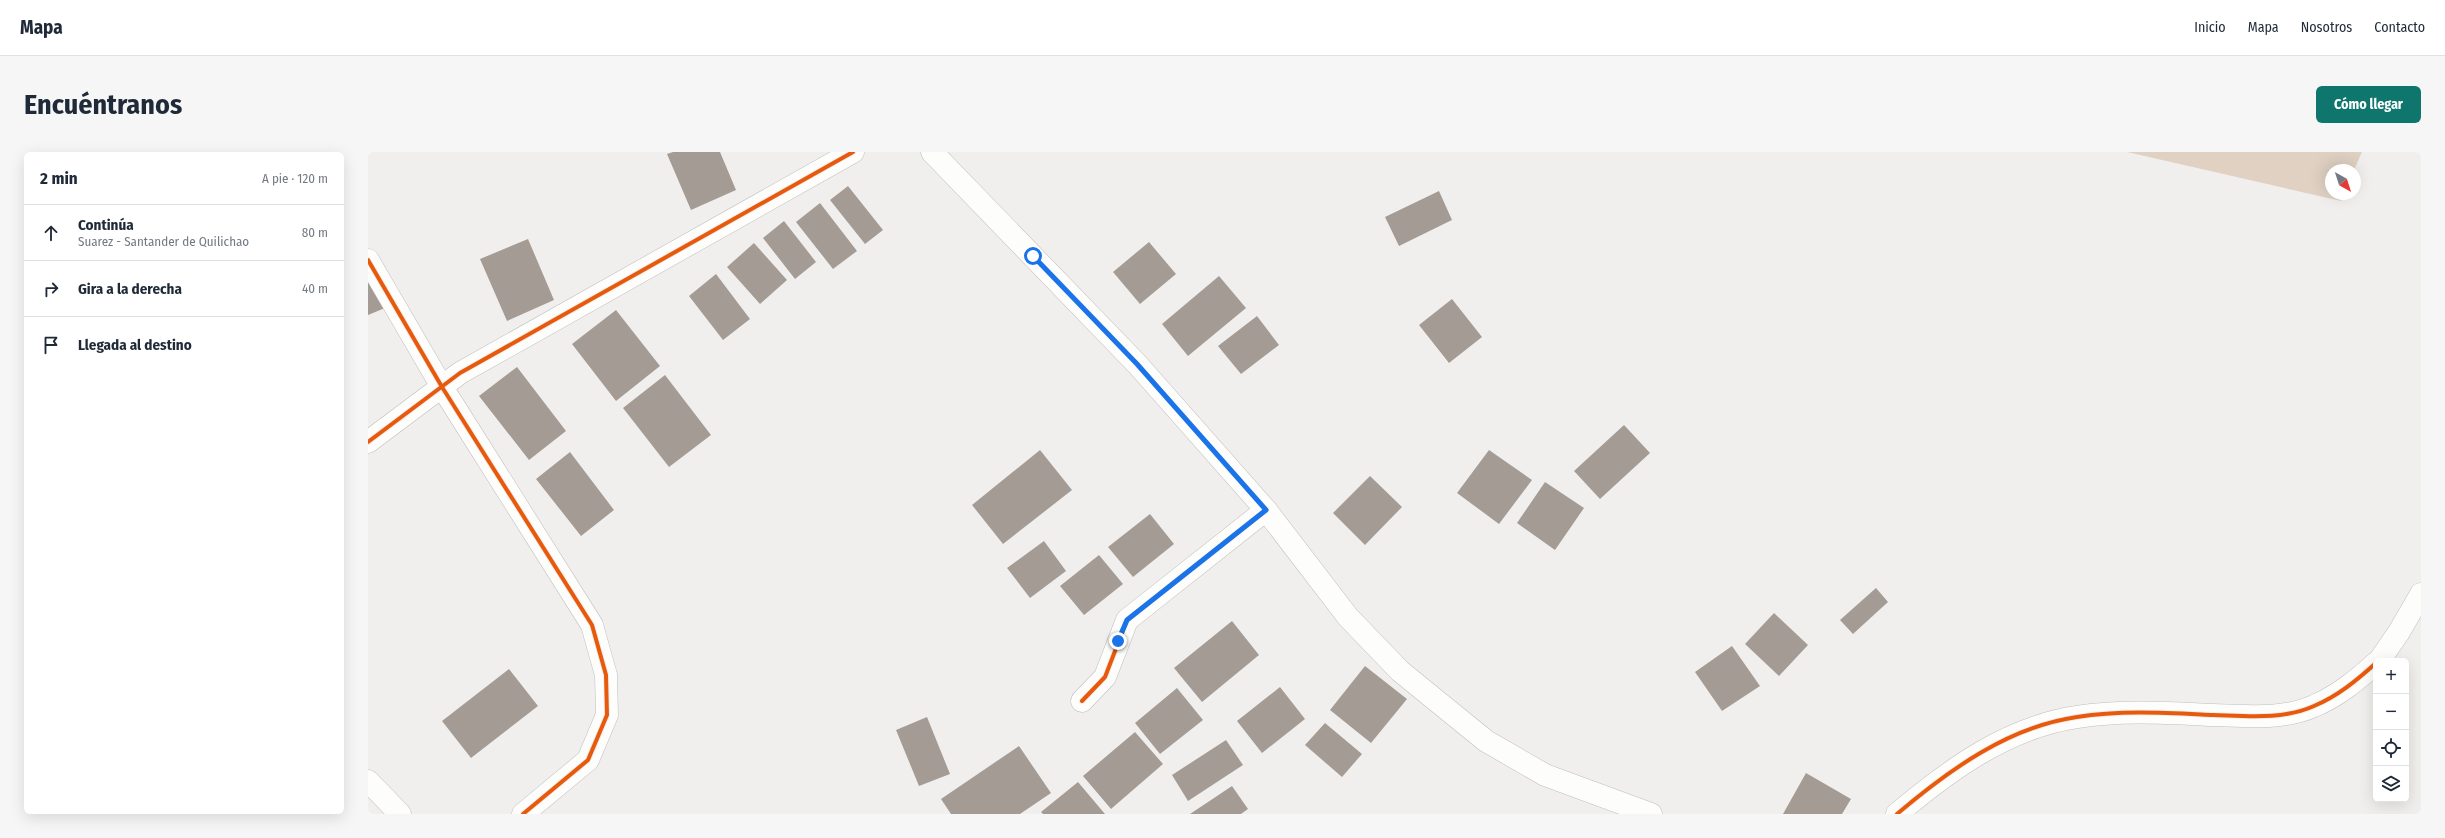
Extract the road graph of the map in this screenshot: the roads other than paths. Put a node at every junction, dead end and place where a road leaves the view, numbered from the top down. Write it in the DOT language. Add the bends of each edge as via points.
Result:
graph roads {
  1 [pos="853,152"];
  2 [pos="937,154"];
  3 [pos="368,260"];
  4 [pos="442,387"];
  5 [pos="368,442"];
  6 [pos="1266,510"];
  7 [pos="2421,594"];
  8 [pos="2381,658"];
  9 [pos="2373,666"];
  10 [pos="1082,701"];
  11 [pos="368,781"];
  12 [pos="400,814"];
  13 [pos="523,814"];
  14 [pos="1651,814"];
  15 [pos="1897,814"];
  1 -- 4 [label="street" via="460,373"];
  2 -- 6 [label="street" via="1137,364"];
  3 -- 4 [label="street"];
  4 -- 5 [label="street"];
  4 -- 13 [label="street" via="592,625 606,675 607,715 588,760"];
  6 -- 10 [label="street" via="1127,620 1105,678"];
  6 -- 14 [label="street" via="1348,617 1400,671 1486,741 1545,775"];
  7 -- 8 [label="street"];
  9 -- 15 [label="street" via="2350,686 2314,707 2281,716 2118,713 2076,717 2016,733 1936,780"];
  11 -- 12 [label="street"];
}
